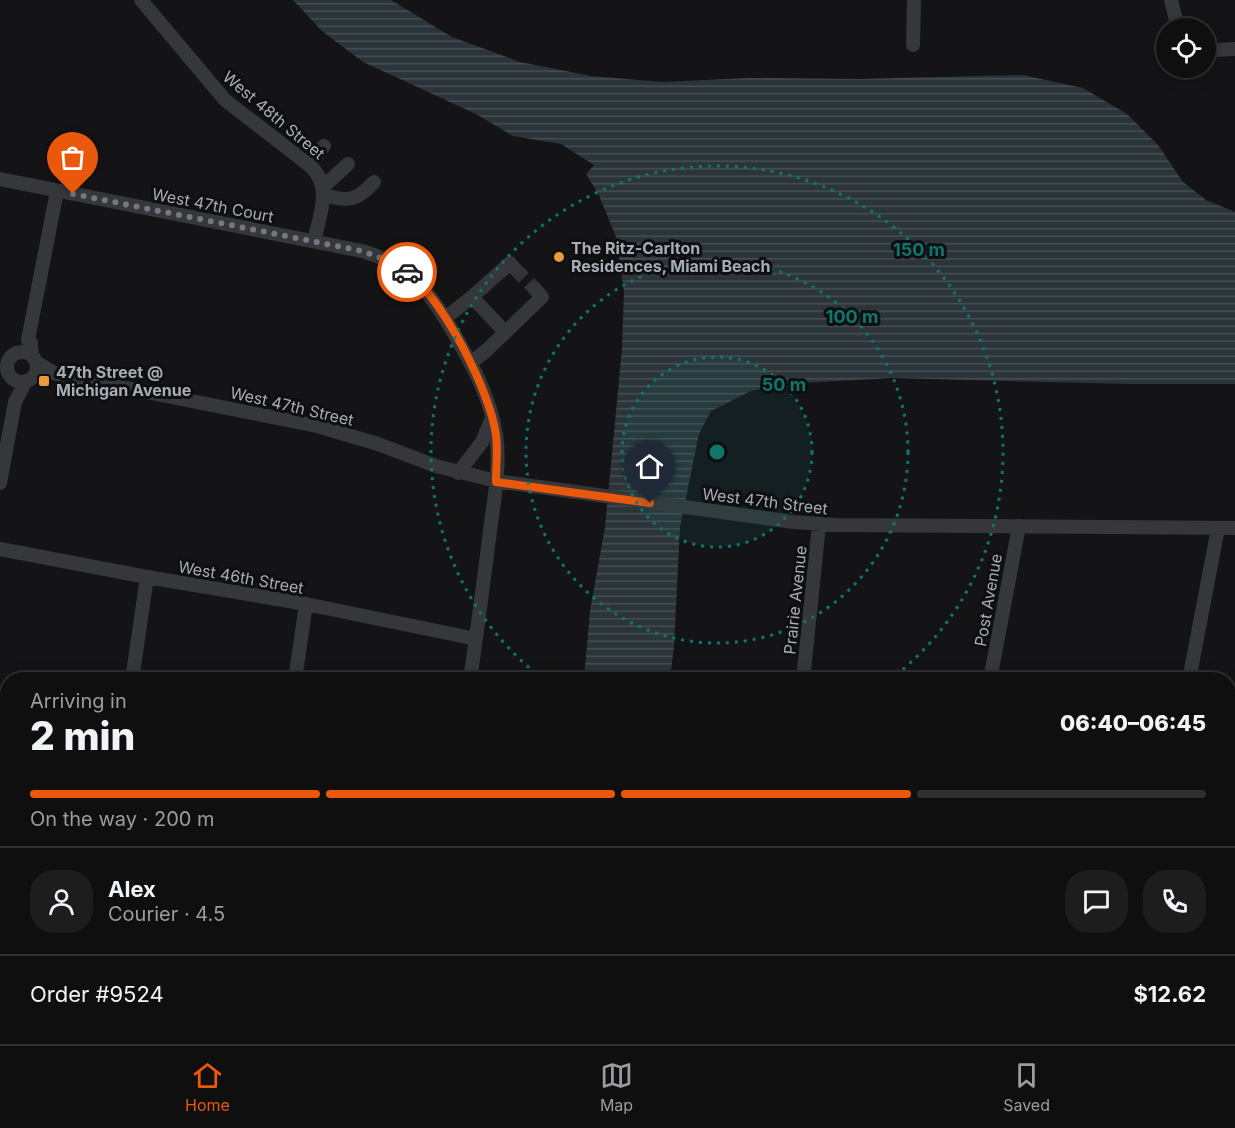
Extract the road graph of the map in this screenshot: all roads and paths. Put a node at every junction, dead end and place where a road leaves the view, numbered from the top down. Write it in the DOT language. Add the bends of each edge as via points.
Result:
graph roads {
  1 [pos="141,0"];
  2 [pos="914,0"];
  3 [pos="1171,0"];
  4 [pos="1176,18"];
  5 [pos="913,45"];
  6 [pos="1235,49"];
  7 [pos="1216,50"];
  8 [pos="324,146"];
  9 [pos="348,164"];
  10 [pos="309,165"];
  11 [pos="0,179"];
  12 [pos="374,182"];
  13 [pos="57,191"];
  14 [pos="323,191"];
  15 [pos="314,242"];
  16 [pos="514,268"];
  17 [pos="534,288"];
  18 [pos="472,297"];
  19 [pos="445,318"];
  20 [pos="505,332"];
  21 [pos="28,340"];
  22 [pos="10,356"];
  23 [pos="34,359"];
  24 [pos="471,363"];
  25 [pos="7,373"];
  26 [pos="56,374"];
  27 [pos="29,380"];
  28 [pos="15,402"];
  29 [pos="492,418"];
  30 [pos="458,472"];
  31 [pos="496,482"];
  32 [pos="0,483"];
  33 [pos="819,525"];
  34 [pos="1019,526"];
  35 [pos="1218,528"];
  36 [pos="1235,528"];
  37 [pos="0,549"];
  38 [pos="147,578"];
  39 [pos="306,604"];
  40 [pos="476,639"];
  41 [pos="133,672"];
  42 [pos="297,672"];
  43 [pos="471,672"];
  44 [pos="804,672"];
  45 [pos="992,672"];
  46 [pos="1191,672"];
  1 -- 10 [label="street, West 48th Street" via="225,100"];
  2 -- 5 [label="street"];
  3 -- 4 [label="street"];
  6 -- 7 [label="street"];
  8 -- 10 [label="street"];
  9 -- 14 [label="street"];
  10 -- 14 [label="street, West 48th Street" via="319,175"];
  11 -- 13 [label="street, West 47th Court"];
  12 -- 14 [label="street" via="362,195 350,199 338,199"];
  13 -- 15 [label="street, West 47th Court"];
  13 -- 21 [label="street"];
  14 -- 15 [label="street"];
  15 -- 19 [label="street, West 47th Court" via="378,256 395,264 429,293"];
  16 -- 18 [label="street" via="510,263"];
  17 -- 20 [label="street" via="542,297"];
  18 -- 19 [label="street"];
  18 -- 20 [label="street"];
  19 -- 24 [label="street, West 47th Court"];
  20 -- 24 [label="street"];
  21 -- 22 [label="street"];
  21 -- 23 [label="street"];
  22 -- 23 [label="street, West 47th Street" via="26,353"];
  22 -- 25 [label="street"];
  23 -- 26 [label="street, West 47th Street"];
  23 -- 27 [label="street" via="37,370"];
  24 -- 29 [label="street, West 47th Court"];
  25 -- 27 [label="street, West 47th Street" via="20,382"];
  25 -- 28 [label="street"];
  26 -- 27 [label="street, West 47th Street"];
  26 -- 30 [label="street, West 47th Street" via="317,426"];
  27 -- 28 [label="street"];
  28 -- 32 [label="street"];
  29 -- 30 [label="street" via="482,442"];
  29 -- 31 [label="street, West 47th Court"];
  30 -- 31 [label="street, West 47th Street"];
  31 -- 33 [label="street, West 47th Street"];
  31 -- 40 [label="street, West 47th Court"];
  33 -- 34 [label="street, West 47th Street"];
  33 -- 44 [label="street, Prairie Avenue"];
  34 -- 35 [label="street, West 47th Street"];
  34 -- 45 [label="street, Post Avenue"];
  35 -- 36 [label="street, West 47th Street"];
  35 -- 46 [label="street"];
  37 -- 38 [label="street, West 46th Street"];
  38 -- 39 [label="street, West 46th Street"];
  38 -- 41 [label="street"];
  39 -- 40 [label="street, West 46th Street"];
  39 -- 42 [label="street"];
  40 -- 43 [label="street, West 47th Court"];
}
